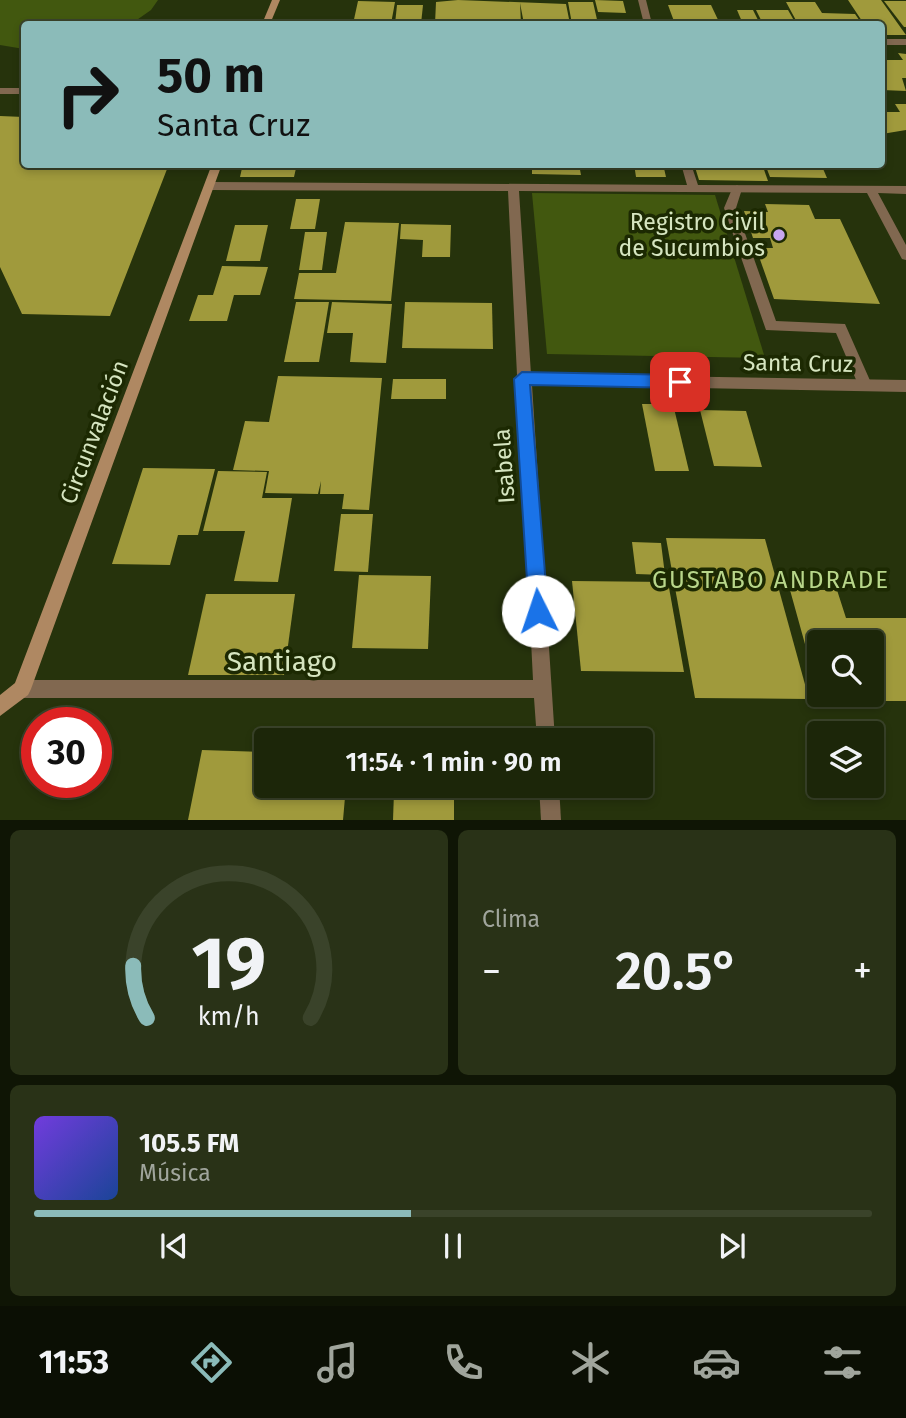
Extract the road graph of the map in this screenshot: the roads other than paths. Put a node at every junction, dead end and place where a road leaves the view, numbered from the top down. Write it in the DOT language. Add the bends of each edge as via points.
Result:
graph roads {
  1 [pos="276,0"];
  2 [pos="642,0"];
  3 [pos="268,21"];
  4 [pos="647,21"];
  5 [pos="885,42"];
  6 [pos="906,42"];
  7 [pos="0,91"];
  8 [pos="21,91"];
  9 [pos="216,168"];
  10 [pos="687,168"];
  11 [pos="211,186"];
  12 [pos="513,188"];
  13 [pos="693,188"];
  14 [pos="737,189"];
  15 [pos="870,189"];
  16 [pos="906,190"];
  17 [pos="906,256"];
  18 [pos="522,379"];
  19 [pos="865,385"];
  20 [pos="906,386"];
  21 [pos="22,689"];
  22 [pos="544,689"];
  23 [pos="0,707"];
  24 [pos="546,728"];
  25 [pos="550,798"];
  26 [pos="551,820"];
  1 -- 3 [label="main road"];
  2 -- 4 [label="street"];
  5 -- 6 [label="street"];
  7 -- 8 [label="street"];
  9 -- 11 [label="main road, Circunvalación"];
  10 -- 13 [label="street"];
  11 -- 12 [label="street"];
  11 -- 21 [label="main road, Circunvalación"];
  12 -- 13 [label="street"];
  12 -- 18 [label="street, Isabela"];
  13 -- 14 [label="street"];
  14 -- 15 [label="street"];
  14 -- 19 [label="street" via="730,208 771,326 840,328"];
  15 -- 16 [label="street"];
  15 -- 17 [label="street"];
  18 -- 19 [label="street, Santa Cruz"];
  18 -- 22 [label="street, Isabela"];
  19 -- 20 [label="street, Santa Cruz"];
  21 -- 22 [label="street, Santiago"];
  21 -- 23 [label="main road"];
  22 -- 24 [label="street, Isabela"];
  25 -- 26 [label="street"];
}
